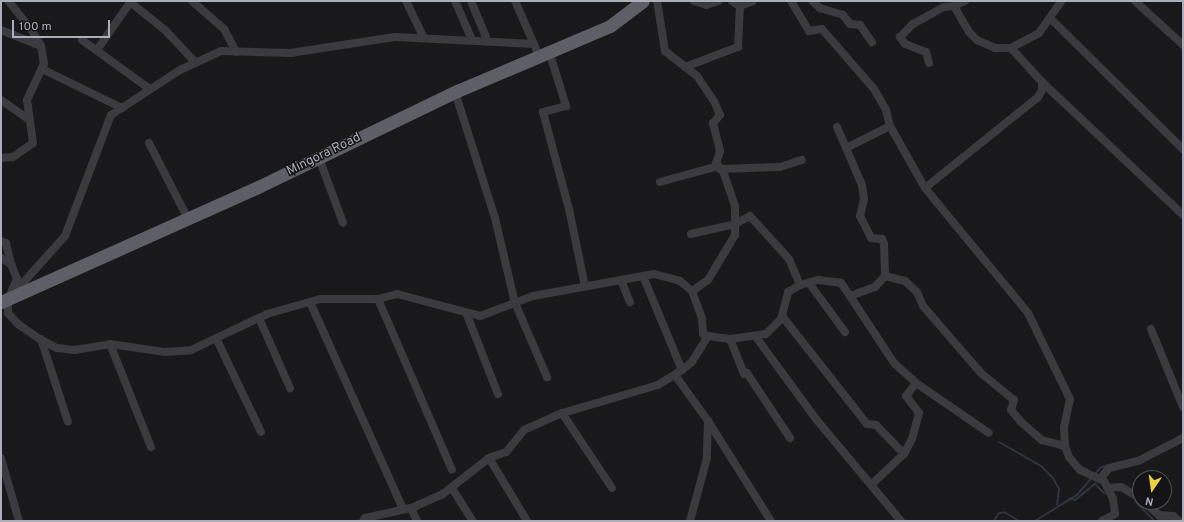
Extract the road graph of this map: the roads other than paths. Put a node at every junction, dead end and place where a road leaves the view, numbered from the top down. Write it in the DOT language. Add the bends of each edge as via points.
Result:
graph roads {
  1 [pos="8,1"];
  2 [pos="192,1"];
  3 [pos="406,1"];
  4 [pos="456,1"];
  5 [pos="471,1"];
  6 [pos="515,1"];
  7 [pos="643,1"];
  8 [pos="657,1"];
  9 [pos="694,1"];
  10 [pos="718,1"];
  11 [pos="732,1"];
  12 [pos="753,1"];
  13 [pos="812,1"];
  14 [pos="965,1"];
  15 [pos="1061,1"];
  16 [pos="1135,1"];
  17 [pos="130,2"];
  18 [pos="792,2"];
  19 [pos="740,6"];
  20 [pos="954,6"];
  21 [pos="1050,18"];
  22 [pos="1,30"];
  23 [pos="424,38"];
  24 [pos="82,40"];
  25 [pos="472,40"];
  26 [pos="488,42"];
  27 [pos="872,42"];
  28 [pos="41,46"];
  29 [pos="1183,46"];
  30 [pos="1011,48"];
  31 [pos="97,50"];
  32 [pos="541,50"];
  33 [pos="236,52"];
  34 [pos="196,63"];
  35 [pos="929,63"];
  36 [pos="685,67"];
  37 [pos="42,69"];
  38 [pos="1042,82"];
  39 [pos="150,89"];
  40 [pos="455,92"];
  41 [pos="1,100"];
  42 [pos="122,108"];
  43 [pos="30,120"];
  44 [pos="890,126"];
  45 [pos="837,127"];
  46 [pos="149,143"];
  47 [pos="846,148"];
  48 [pos="1183,149"];
  49 [pos="1,158"];
  50 [pos="319,158"];
  51 [pos="802,160"];
  52 [pos="719,168"];
  53 [pos="660,182"];
  54 [pos="925,188"];
  55 [pos="1183,215"];
  56 [pos="188,219"];
  57 [pos="343,223"];
  58 [pos="735,224"];
  59 [pos="691,234"];
  60 [pos="1,241"];
  61 [pos="1,258"];
  62 [pos="11,264"];
  63 [pos="642,276"];
  64 [pos="885,276"];
  65 [pos="621,280"];
  66 [pos="809,283"];
  67 [pos="800,285"];
  68 [pos="585,286"];
  69 [pos="692,291"];
  70 [pos="850,296"];
  71 [pos="378,299"];
  72 [pos="5,300"];
  73 [pos="310,302"];
  74 [pos="630,302"];
  75 [pos="515,303"];
  76 [pos="467,315"];
  77 [pos="782,316"];
  78 [pos="259,318"];
  79 [pos="1152,329"];
  80 [pos="845,332"];
  81 [pos="708,336"];
  82 [pos="756,337"];
  83 [pos="216,338"];
  84 [pos="41,339"];
  85 [pos="730,339"];
  86 [pos="110,344"];
  87 [pos="682,370"];
  88 [pos="675,374"];
  89 [pos="547,377"];
  90 [pos="916,383"];
  91 [pos="290,388"];
  92 [pos="498,394"];
  93 [pos="1183,408"];
  94 [pos="562,413"];
  95 [pos="708,421"];
  96 [pos="68,422"];
  97 [pos="261,432"];
  98 [pos="989,433"];
  99 [pos="790,438"];
  100 [pos="1183,438"];
  101 [pos="1064,446"];
  102 [pos="151,447"];
  103 [pos="904,454"];
  104 [pos="1,458"];
  105 [pos="490,458"];
  106 [pos="452,470"];
  107 [pos="1100,479"];
  108 [pos="871,485"];
  109 [pos="452,488"];
  110 [pos="612,488"];
  111 [pos="1108,488"];
  112 [pos="1132,493"];
  113 [pos="407,508"];
  114 [pos="1153,510"];
  115 [pos="19,521"];
  116 [pos="363,521"];
  117 [pos="417,521"];
  118 [pos="473,521"];
  119 [pos="527,521"];
  120 [pos="690,521"];
  121 [pos="771,521"];
  122 [pos="901,521"];
  123 [pos="1102,521"];
  124 [pos="1179,521"];
  1 -- 28 [label="street"];
  2 -- 33 [label="street" via="224,29"];
  3 -- 23 [label="street"];
  4 -- 25 [label="street"];
  5 -- 26 [label="street"];
  6 -- 32 [label="street"];
  7 -- 32 [label="highway, Mingora Road" via="610,26"];
  8 -- 36 [label="street" via="663,47"];
  9 -- 10 [label="street" via="706,5"];
  11 -- 19 [label="street"];
  12 -- 19 [label="street"];
  13 -- 27 [label="street" via="820,8 844,15 850,24 860,25"];
  14 -- 20 [label="street"];
  15 -- 21 [label="street"];
  16 -- 29 [label="street"];
  17 -- 31 [label="street"];
  17 -- 34 [label="street" via="165,30"];
  18 -- 44 [label="street" via="809,31 822,29 857,66 883,105"];
  19 -- 36 [label="street" via="738,47"];
  20 -- 30 [label="street" via="964,25 977,40 1001,50"];
  20 -- 35 [label="street" via="944,7 913,24 900,37 905,44 926,52"];
  21 -- 30 [label="street" via="1039,32"];
  21 -- 48 [label="street"];
  22 -- 28 [label="street"];
  23 -- 25 [label="street"];
  23 -- 33 [label="street" via="395,38 290,53"];
  24 -- 31 [label="street"];
  25 -- 26 [label="street"];
  26 -- 32 [label="street"];
  28 -- 37 [label="street" via="44,64"];
  30 -- 38 [label="street"];
  31 -- 39 [label="street"];
  32 -- 40 [label="highway, Mingora Road"];
  32 -- 68 [label="street" via="566,106 543,112 569,209"];
  33 -- 34 [label="street" via="221,51"];
  34 -- 39 [label="street"];
  36 -- 52 [label="street" via="696,76 714,101 720,115 713,123 720,151 716,160"];
  37 -- 42 [label="street"];
  37 -- 43 [label="street" via="27,100"];
  38 -- 54 [label="street" via="1042,90 1028,106"];
  38 -- 55 [label="street"];
  39 -- 42 [label="street"];
  40 -- 50 [label="highway, Mingora Road"];
  40 -- 75 [label="street" via="495,218"];
  41 -- 43 [label="street"];
  42 -- 72 [label="street" via="111,115 65,236"];
  43 -- 49 [label="street" via="33,143 13,157"];
  44 -- 47 [label="street"];
  44 -- 54 [label="street"];
  45 -- 47 [label="street"];
  46 -- 56 [label="street"];
  47 -- 64 [label="street" via="864,193 863,213 860,216 871,238 882,240 884,244"];
  50 -- 56 [label="highway, Mingora Road"];
  50 -- 57 [label="street"];
  51 -- 52 [label="street" via="780,167"];
  52 -- 53 [label="street"];
  52 -- 58 [label="street" via="735,206"];
  54 -- 101 [label="street" via="1001,278 1034,324 1070,399 1064,427"];
  56 -- 72 [label="highway, Mingora Road"];
  58 -- 59 [label="street"];
  58 -- 67 [label="street" via="750,216 789,259"];
  58 -- 69 [label="street" via="735,235 723,258 708,280"];
  60 -- 62 [label="street" via="6,243"];
  61 -- 62 [label="street"];
  62 -- 72 [label="street" via="17,279"];
  63 -- 65 [label="street"];
  63 -- 69 [label="street" via="654,274 680,281"];
  63 -- 87 [label="street"];
  64 -- 70 [label="street" via="875,287"];
  64 -- 101 [label="street" via="905,281 917,292 923,306 982,374 1014,400 1012,410 1021,422 1042,440"];
  65 -- 68 [label="street"];
  65 -- 74 [label="street"];
  66 -- 67 [label="street"];
  66 -- 70 [label="street" via="818,280 841,283"];
  66 -- 80 [label="street"];
  67 -- 77 [label="street" via="788,292"];
  68 -- 75 [label="street" via="533,296"];
  69 -- 81 [label="street" via="702,319 703,334"];
  70 -- 90 [label="street" via="894,363"];
  71 -- 73 [label="street" via="320,299"];
  71 -- 76 [label="street" via="397,294"];
  71 -- 106 [label="street"];
  72 -- 84 [label="street" via="8,313 18,324"];
  73 -- 78 [label="street"];
  73 -- 113 [label="street"];
  75 -- 76 [label="street" via="492,313"];
  75 -- 89 [label="street"];
  76 -- 92 [label="street"];
  77 -- 82 [label="street" via="766,334"];
  77 -- 103 [label="street" via="867,424 876,424"];
  78 -- 83 [label="street"];
  78 -- 91 [label="street"];
  79 -- 93 [label="street"];
  81 -- 85 [label="street"];
  81 -- 87 [label="street" via="692,362"];
  82 -- 85 [label="street"];
  82 -- 108 [label="street" via="816,419"];
  83 -- 86 [label="street" via="191,350 165,352"];
  83 -- 97 [label="street"];
  84 -- 86 [label="street" via="57,348 74,350"];
  84 -- 96 [label="street"];
  85 -- 99 [label="street" via="744,374 747,373"];
  86 -- 102 [label="street"];
  87 -- 88 [label="street"];
  88 -- 94 [label="street" via="658,385 632,394"];
  88 -- 95 [label="street"];
  90 -- 98 [label="street"];
  90 -- 103 [label="street" via="906,398 919,413 914,433"];
  94 -- 105 [label="street" via="524,430 506,452"];
  94 -- 110 [label="street"];
  95 -- 120 [label="street" via="707,458"];
  95 -- 121 [label="street"];
  100 -- 107 [label="street" via="1140,460 1109,468"];
  101 -- 107 [label="street" via="1080,470"];
  103 -- 108 [label="street"];
  104 -- 115 [label="street"];
  105 -- 109 [label="street"];
  105 -- 119 [label="street"];
  107 -- 111 [label="street"];
  108 -- 122 [label="street"];
  109 -- 113 [label="street"];
  109 -- 118 [label="street"];
  111 -- 112 [label="street" via="1121,487"];
  111 -- 123 [label="street" via="1113,498 1115,514"];
  113 -- 116 [label="street" via="365,518"];
  113 -- 117 [label="street"];
  114 -- 124 [label="street" via="1173,516"];
}
